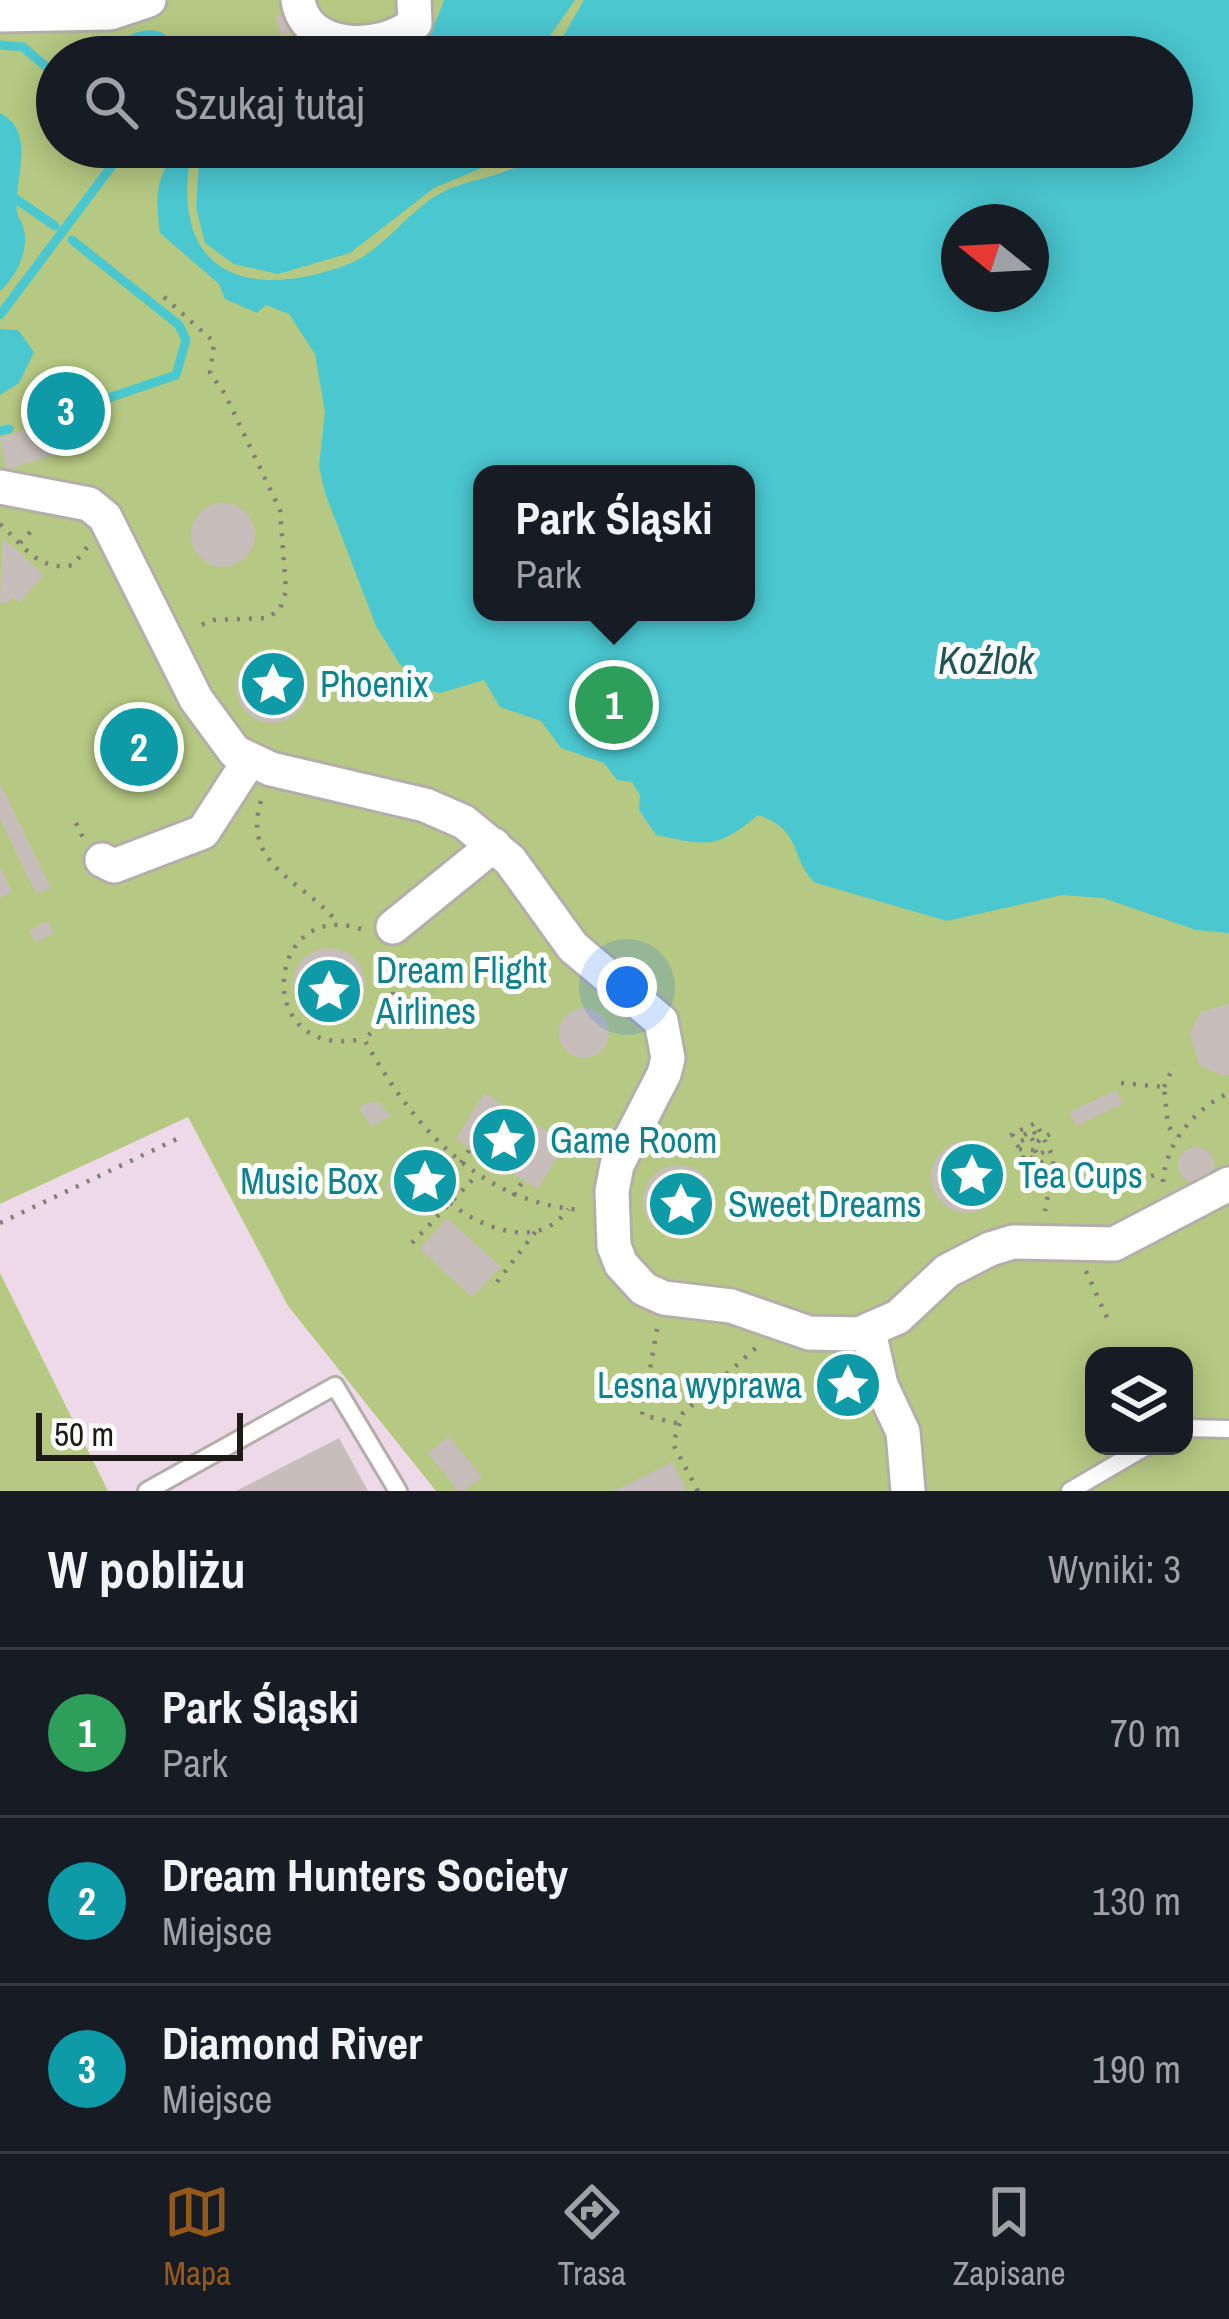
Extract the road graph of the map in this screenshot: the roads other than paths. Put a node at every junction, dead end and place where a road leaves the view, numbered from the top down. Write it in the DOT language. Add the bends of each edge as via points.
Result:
graph roads {
  1 [pos="149,0"];
  2 [pos="298,0"];
  3 [pos="414,0"];
  4 [pos="0,15"];
  5 [pos="322,36"];
  6 [pos="401,36"];
  7 [pos="0,487"];
  8 [pos="260,765"];
  9 [pos="494,845"];
  10 [pos="102,860"];
  11 [pos="388,934"];
  12 [pos="1229,1184"];
  13 [pos="868,1331"];
  14 [pos="1193,1428"];
  15 [pos="1229,1429"];
  16 [pos="1132,1455"];
  17 [pos="147,1491"];
  18 [pos="398,1491"];
  19 [pos="908,1491"];
  20 [pos="1070,1491"];
  1 -- 4 [label="street" via="110,13"];
  2 -- 5 [label="street"];
  3 -- 6 [label="street" via="415,23"];
  7 -- 8 [label="street" via="88,504 105,517 207,718"];
  8 -- 9 [label="street" via="445,811"];
  8 -- 10 [label="street" via="203,832 113,866"];
  9 -- 11 [label="street"];
  9 -- 13 [label="street" via="573,947 661,1021 664,1074 617,1165 611,1212 621,1264 664,1298 731,1306 809,1334"];
  12 -- 13 [label="street" via="1114,1244 1013,1242 968,1258 898,1317"];
  13 -- 19 [label="street" via="903,1432"];
  14 -- 15 [label="lane"];
  16 -- 20 [label="lane"];
  17 -- 18 [label="lane" via="335,1386"];
}
